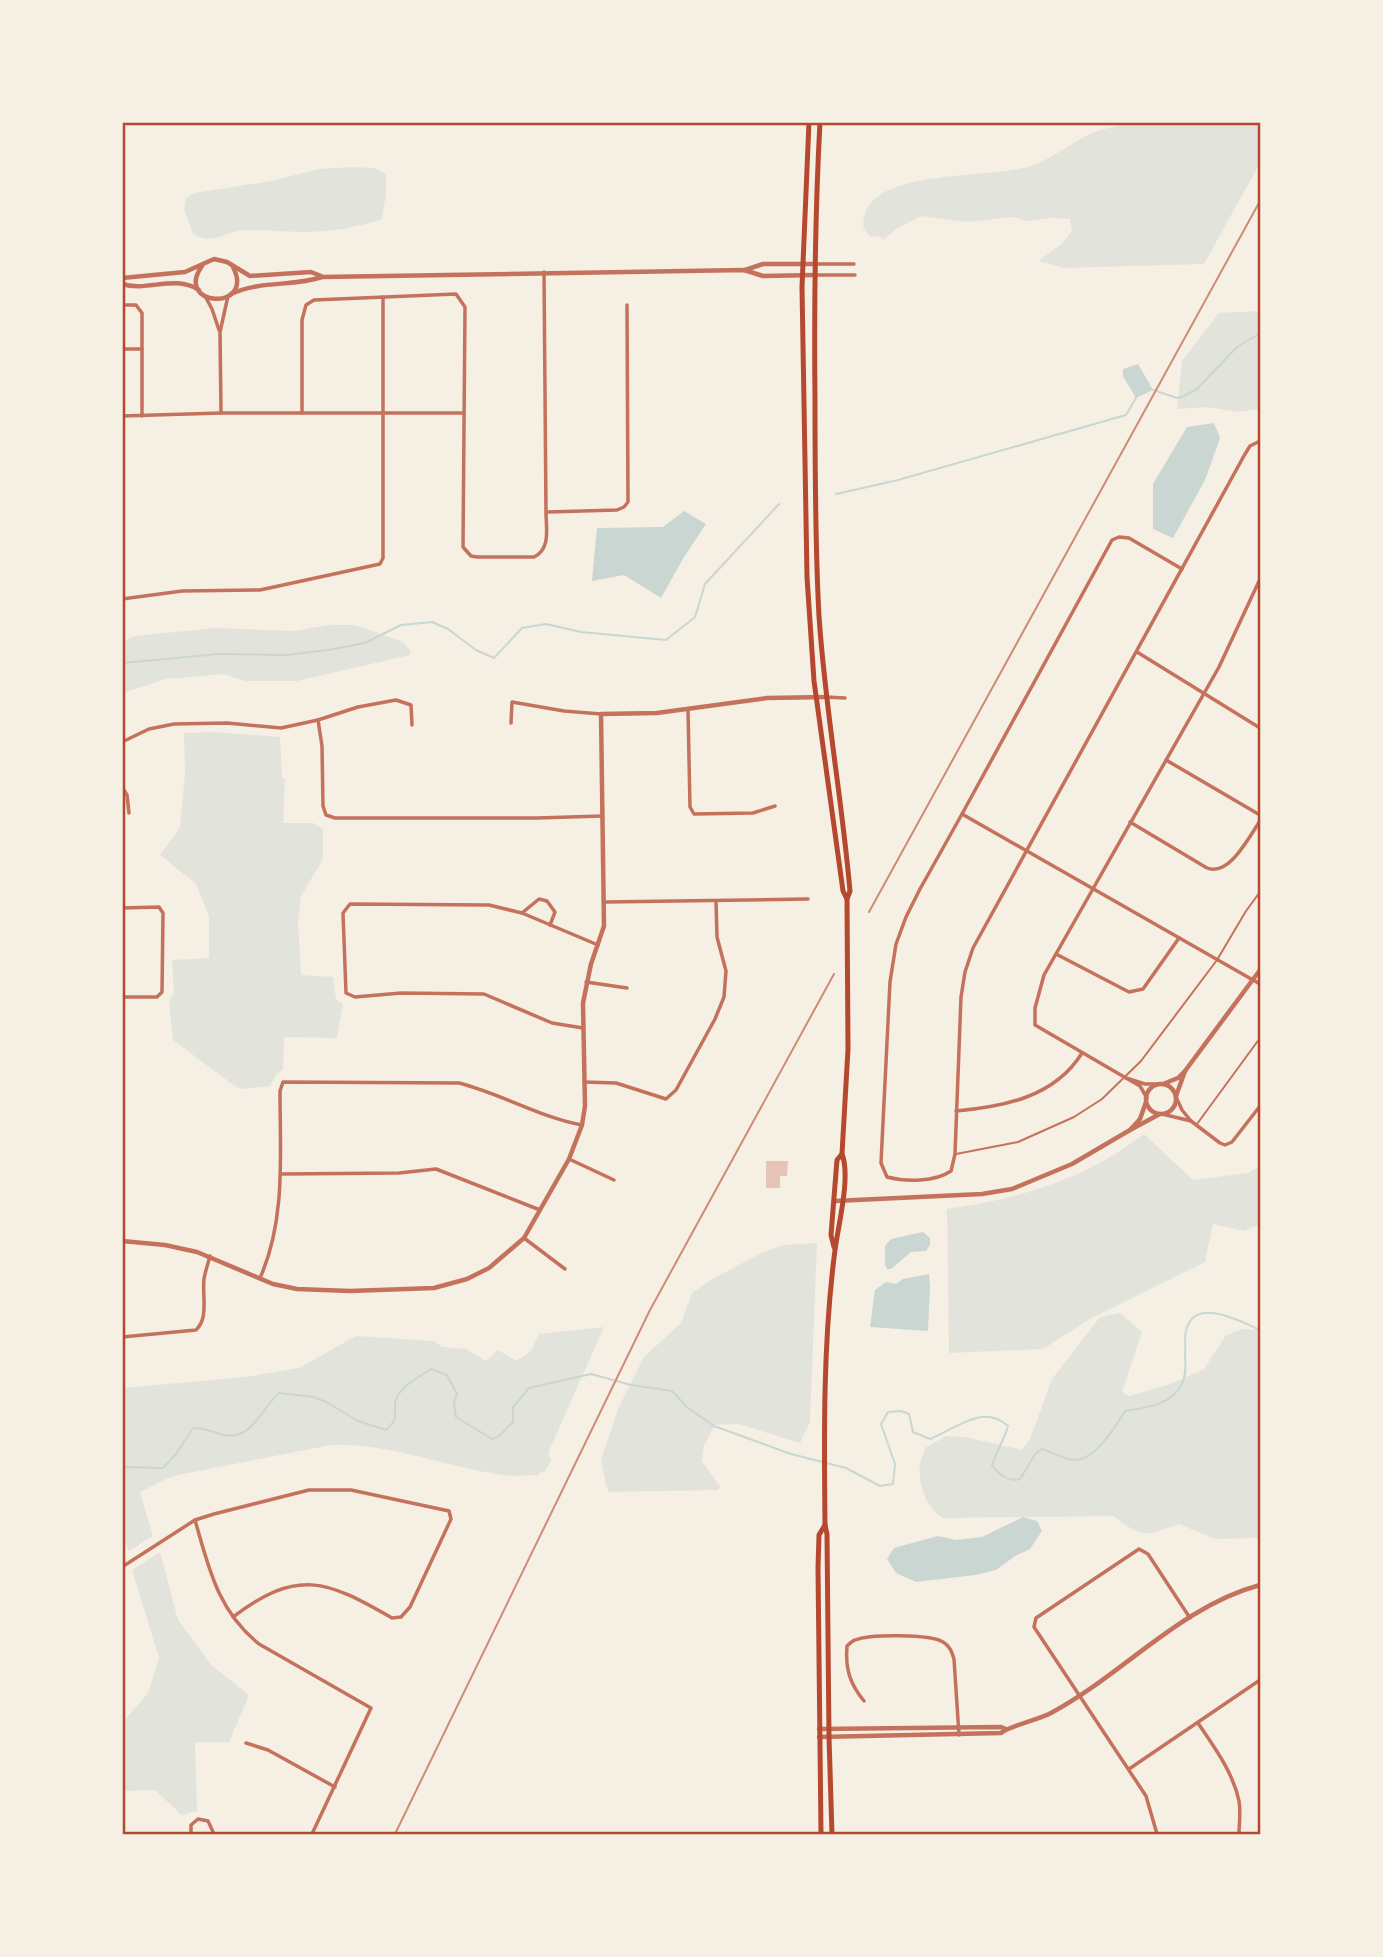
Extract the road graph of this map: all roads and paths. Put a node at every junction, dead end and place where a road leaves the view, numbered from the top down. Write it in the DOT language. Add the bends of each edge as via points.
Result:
graph roads {
  1 [pos="809,122"];
  2 [pos="820,122"];
  3 [pos="802,264"];
  4 [pos="814,264"];
  5 [pos="854,264"];
  6 [pos="202,265"];
  7 [pos="232,267"];
  8 [pos="744,271"];
  9 [pos="544,272"];
  10 [pos="802,275"];
  11 [pos="814,275"];
  12 [pos="855,275"];
  13 [pos="322,277"];
  14 [pos="122,278"];
  15 [pos="122,285"];
  16 [pos="199,290"];
  17 [pos="230,295"];
  18 [pos="205,296"];
  19 [pos="383,297"];
  20 [pos="122,305"];
  21 [pos="627,305"];
  22 [pos="220,332"];
  23 [pos="122,349"];
  24 [pos="142,349"];
  25 [pos="220,413"];
  26 [pos="302,413"];
  27 [pos="464,413"];
  28 [pos="384,414"];
  29 [pos="142,415"];
  30 [pos="122,416"];
  31 [pos="1261,441"];
  32 [pos="546,512"];
  33 [pos="1181,569"];
  34 [pos="1261,579"];
  35 [pos="122,599"];
  36 [pos="1137,652"];
  37 [pos="1204,693"];
  38 [pos="816,697"];
  39 [pos="827,697"];
  40 [pos="845,698"];
  41 [pos="688,709"];
  42 [pos="601,714"];
  43 [pos="318,720"];
  44 [pos="511,723"];
  45 [pos="412,725"];
  46 [pos="1261,728"];
  47 [pos="122,742"];
  48 [pos="1166,760"];
  49 [pos="122,788"];
  50 [pos="775,806"];
  51 [pos="129,813"];
  52 [pos="962,814"];
  53 [pos="1261,815"];
  54 [pos="603,816"];
  55 [pos="1261,821"];
  56 [pos="1130,822"];
  57 [pos="1027,851"];
  58 [pos="1092,887"];
  59 [pos="1261,892"];
  60 [pos="808,899"];
  61 [pos="847,900"];
  62 [pos="716,901"];
  63 [pos="605,902"];
  64 [pos="122,908"];
  65 [pos="522,913"];
  66 [pos="550,925"];
  67 [pos="1179,938"];
  68 [pos="598,945"];
  69 [pos="1056,954"];
  70 [pos="1217,960"];
  71 [pos="1261,970"];
  72 [pos="1253,980"];
  73 [pos="586,982"];
  74 [pos="1261,984"];
  75 [pos="627,988"];
  76 [pos="122,997"];
  77 [pos="583,1028"];
  78 [pos="1261,1038"];
  79 [pos="1082,1053"];
  80 [pos="1185,1070"];
  81 [pos="1126,1078"];
  82 [pos="584,1082"];
  83 [pos="1158,1084"];
  84 [pos="1176,1097"];
  85 [pos="1147,1098"];
  86 [pos="1261,1106"];
  87 [pos="956,1111"];
  88 [pos="1162,1114"];
  89 [pos="1191,1121"];
  90 [pos="582,1125"];
  91 [pos="1196,1125"];
  92 [pos="1130,1130"];
  93 [pos="955,1154"];
  94 [pos="569,1159"];
  95 [pos="281,1174"];
  96 [pos="614,1180"];
  97 [pos="839,1201"];
  98 [pos="540,1211"];
  99 [pos="524,1238"];
  100 [pos="122,1241"];
  101 [pos="210,1256"];
  102 [pos="565,1269"];
  103 [pos="259,1280"];
  104 [pos="122,1337"];
  105 [pos="195,1520"];
  106 [pos="825,1525"];
  107 [pos="122,1567"];
  108 [pos="1261,1585"];
  109 [pos="233,1617"];
  110 [pos="1190,1618"];
  111 [pos="1261,1680"];
  112 [pos="1080,1695"];
  113 [pos="864,1701"];
  114 [pos="1198,1723"];
  115 [pos="829,1729"];
  116 [pos="959,1732"];
  117 [pos="819,1733"];
  118 [pos="829,1737"];
  119 [pos="246,1743"];
  120 [pos="1129,1769"];
  121 [pos="335,1787"];
  122 [pos="191,1835"];
  123 [pos="214,1835"];
  124 [pos="312,1835"];
  125 [pos="821,1835"];
  126 [pos="832,1835"];
  127 [pos="1157,1835"];
  128 [pos="1240,1835"];
  1 -- 3 [label="main road"];
  2 -- 4 [label="main road"];
  3 -- 4 [label="street"];
  3 -- 8 [label="street" via="763,264"];
  3 -- 10 [label="main road"];
  4 -- 5 [label="street"];
  4 -- 11 [label="main road"];
  6 -- 7 [label="street" via="214,259"];
  6 -- 14 [label="street" via="174,274"];
  6 -- 16 [label="street" via="197,277"];
  7 -- 13 [label="street" via="250,276 311,272"];
  7 -- 17 [label="street" via="237,280"];
  8 -- 9 [label="street"];
  8 -- 10 [label="street" via="763,276"];
  9 -- 13 [label="street"];
  9 -- 32 [label="street"];
  10 -- 11 [label="street"];
  10 -- 38 [label="main road" via="807,577"];
  11 -- 12 [label="street"];
  11 -- 39 [label="main road" via="819,615"];
  13 -- 17 [label="street" via="259,285"];
  15 -- 16 [label="street" via="181,282"];
  16 -- 18 [label="street"];
  17 -- 18 [label="street" via="217,300"];
  17 -- 22 [label="street"];
  18 -- 22 [label="street"];
  19 -- 26 [label="street" via="314,300 306,305"];
  19 -- 27 [label="street" via="459,297 465,307"];
  19 -- 28 [label="street"];
  20 -- 24 [label="street" via="136,305 142,313"];
  21 -- 32 [label="street" via="628,502 617,510"];
  22 -- 25 [label="street"];
  23 -- 24 [label="street"];
  24 -- 29 [label="street"];
  25 -- 26 [label="street"];
  25 -- 29 [label="street"];
  26 -- 28 [label="street"];
  27 -- 28 [label="street"];
  27 -- 32 [label="street" via="465,551 477,557 534,557 546,546"];
  28 -- 35 [label="street" via="380,564 260,590"];
  29 -- 30 [label="street"];
  31 -- 33 [label="street" via="1250,446"];
  33 -- 36 [label="street"];
  33 -- 52 [label="street" via="1129,538 1112,540"];
  34 -- 37 [label="street"];
  36 -- 37 [label="street"];
  36 -- 57 [label="street"];
  37 -- 46 [label="street"];
  37 -- 48 [label="street"];
  38 -- 39 [label="street"];
  38 -- 41 [label="street" via="767,698"];
  38 -- 61 [label="main road"];
  39 -- 40 [label="street"];
  39 -- 61 [label="main road" via="847,850"];
  41 -- 42 [label="street"];
  41 -- 50 [label="street" via="690,807 694,814 753,813"];
  42 -- 44 [label="street" via="512,702"];
  42 -- 54 [label="street"];
  43 -- 45 [label="street" via="396,700 411,705"];
  43 -- 47 [label="street" via="281,728 174,724"];
  43 -- 54 [label="street" via="326,815"];
  48 -- 53 [label="street"];
  48 -- 56 [label="street"];
  49 -- 51 [label="street"];
  52 -- 57 [label="street"];
  52 -- 93 [label="street" via="906,917 894,957 885,1042 881,1163 887,1177 895,1179 942,1177 951,1171"];
  54 -- 63 [label="street"];
  55 -- 56 [label="street" via="1226,867 1217,870"];
  56 -- 58 [label="street"];
  57 -- 58 [label="street"];
  57 -- 87 [label="street" via="973,948 965,972"];
  58 -- 67 [label="street"];
  58 -- 69 [label="street"];
  59 -- 70 [label="lane"];
  60 -- 62 [label="street"];
  61 -- 97 [label="main road" via="848,1049 845,1161"];
  62 -- 63 [label="street"];
  62 -- 82 [label="street" via="717,937 726,971 724,997 671,1096 666,1099 615,1083"];
  63 -- 68 [label="street"];
  64 -- 76 [label="street" via="159,908 163,913 162,992 157,997"];
  65 -- 66 [label="street"];
  65 -- 66 [label="street" via="539,899 547,901 555,912"];
  65 -- 77 [label="street" via="489,905 349,904 344,913 346,993 355,997 484,994 552,1023"];
  66 -- 68 [label="street"];
  67 -- 69 [label="street" via="1143,989 1135,992"];
  67 -- 70 [label="street"];
  68 -- 73 [label="street"];
  69 -- 79 [label="street" via="1044,975 1035,1025"];
  70 -- 72 [label="street"];
  70 -- 81 [label="lane"];
  71 -- 72 [label="street"];
  72 -- 74 [label="street"];
  72 -- 80 [label="street"];
  73 -- 75 [label="street"];
  73 -- 77 [label="street"];
  77 -- 82 [label="street"];
  78 -- 91 [label="lane"];
  79 -- 81 [label="street"];
  79 -- 87 [label="street" via="1042,1091 1019,1101"];
  80 -- 83 [label="street" via="1178,1078"];
  80 -- 84 [label="street"];
  81 -- 83 [label="street"];
  81 -- 85 [label="street" via="1140,1086"];
  81 -- 93 [label="lane" via="1074,1117 1018,1142"];
  82 -- 90 [label="street"];
  83 -- 84 [label="street" via="1172,1088"];
  83 -- 85 [label="street"];
  84 -- 88 [label="street" via="1174,1107"];
  84 -- 89 [label="street"];
  85 -- 88 [label="street" via="1149,1107"];
  85 -- 92 [label="street" via="1143,1113"];
  86 -- 91 [label="street" via="1232,1142 1220,1143"];
  87 -- 93 [label="street"];
  88 -- 89 [label="street"];
  88 -- 92 [label="street"];
  89 -- 91 [label="street"];
  90 -- 94 [label="street"];
  90 -- 95 [label="street" via="459,1083 284,1082 280,1091"];
  92 -- 97 [label="street" via="1072,1164 1012,1189"];
  94 -- 96 [label="street"];
  94 -- 98 [label="street"];
  95 -- 98 [label="street" via="436,1169"];
  95 -- 103 [label="street" via="271,1251"];
  97 -- 106 [label="main road" via="826,1365"];
  98 -- 99 [label="street"];
  99 -- 102 [label="street"];
  99 -- 103 [label="street" via="489,1268 434,1288 316,1291"];
  100 -- 101 [label="street" via="165,1244"];
  101 -- 103 [label="street"];
  101 -- 104 [label="street" via="201,1325 196,1330"];
  105 -- 107 [label="street"];
  105 -- 109 [label="street" via="219,1597"];
  105 -- 109 [label="street" via="309,1490 334,1489 449,1511 451,1519 401,1617 392,1618 336,1588 302,1584 276,1590"];
  106 -- 115 [label="main road"];
  106 -- 117 [label="main road" via="819,1535 818,1568"];
  108 -- 110 [label="street" via="1235,1592"];
  109 -- 121 [label="street" via="259,1644 372,1708"];
  110 -- 112 [label="street"];
  110 -- 112 [label="street" via="1148,1554 1139,1549 1074,1591 1036,1618 1034,1627"];
  111 -- 114 [label="street"];
  112 -- 116 [label="street" via="1023,1726"];
  112 -- 120 [label="street"];
  113 -- 116 [label="street" via="847,1672 847,1646 853,1640 942,1641 954,1659"];
  114 -- 120 [label="street"];
  114 -- 128 [label="street" via="1232,1783 1239,1802"];
  115 -- 116 [label="street"];
  115 -- 117 [label="street"];
  115 -- 118 [label="main road"];
  116 -- 118 [label="street"];
  117 -- 118 [label="street"];
  117 -- 125 [label="main road"];
  118 -- 126 [label="main road"];
  119 -- 121 [label="street"];
  120 -- 127 [label="street" via="1146,1796"];
  121 -- 124 [label="street"];
  122 -- 123 [label="street" via="191,1825 198,1819 208,1821"];
}
